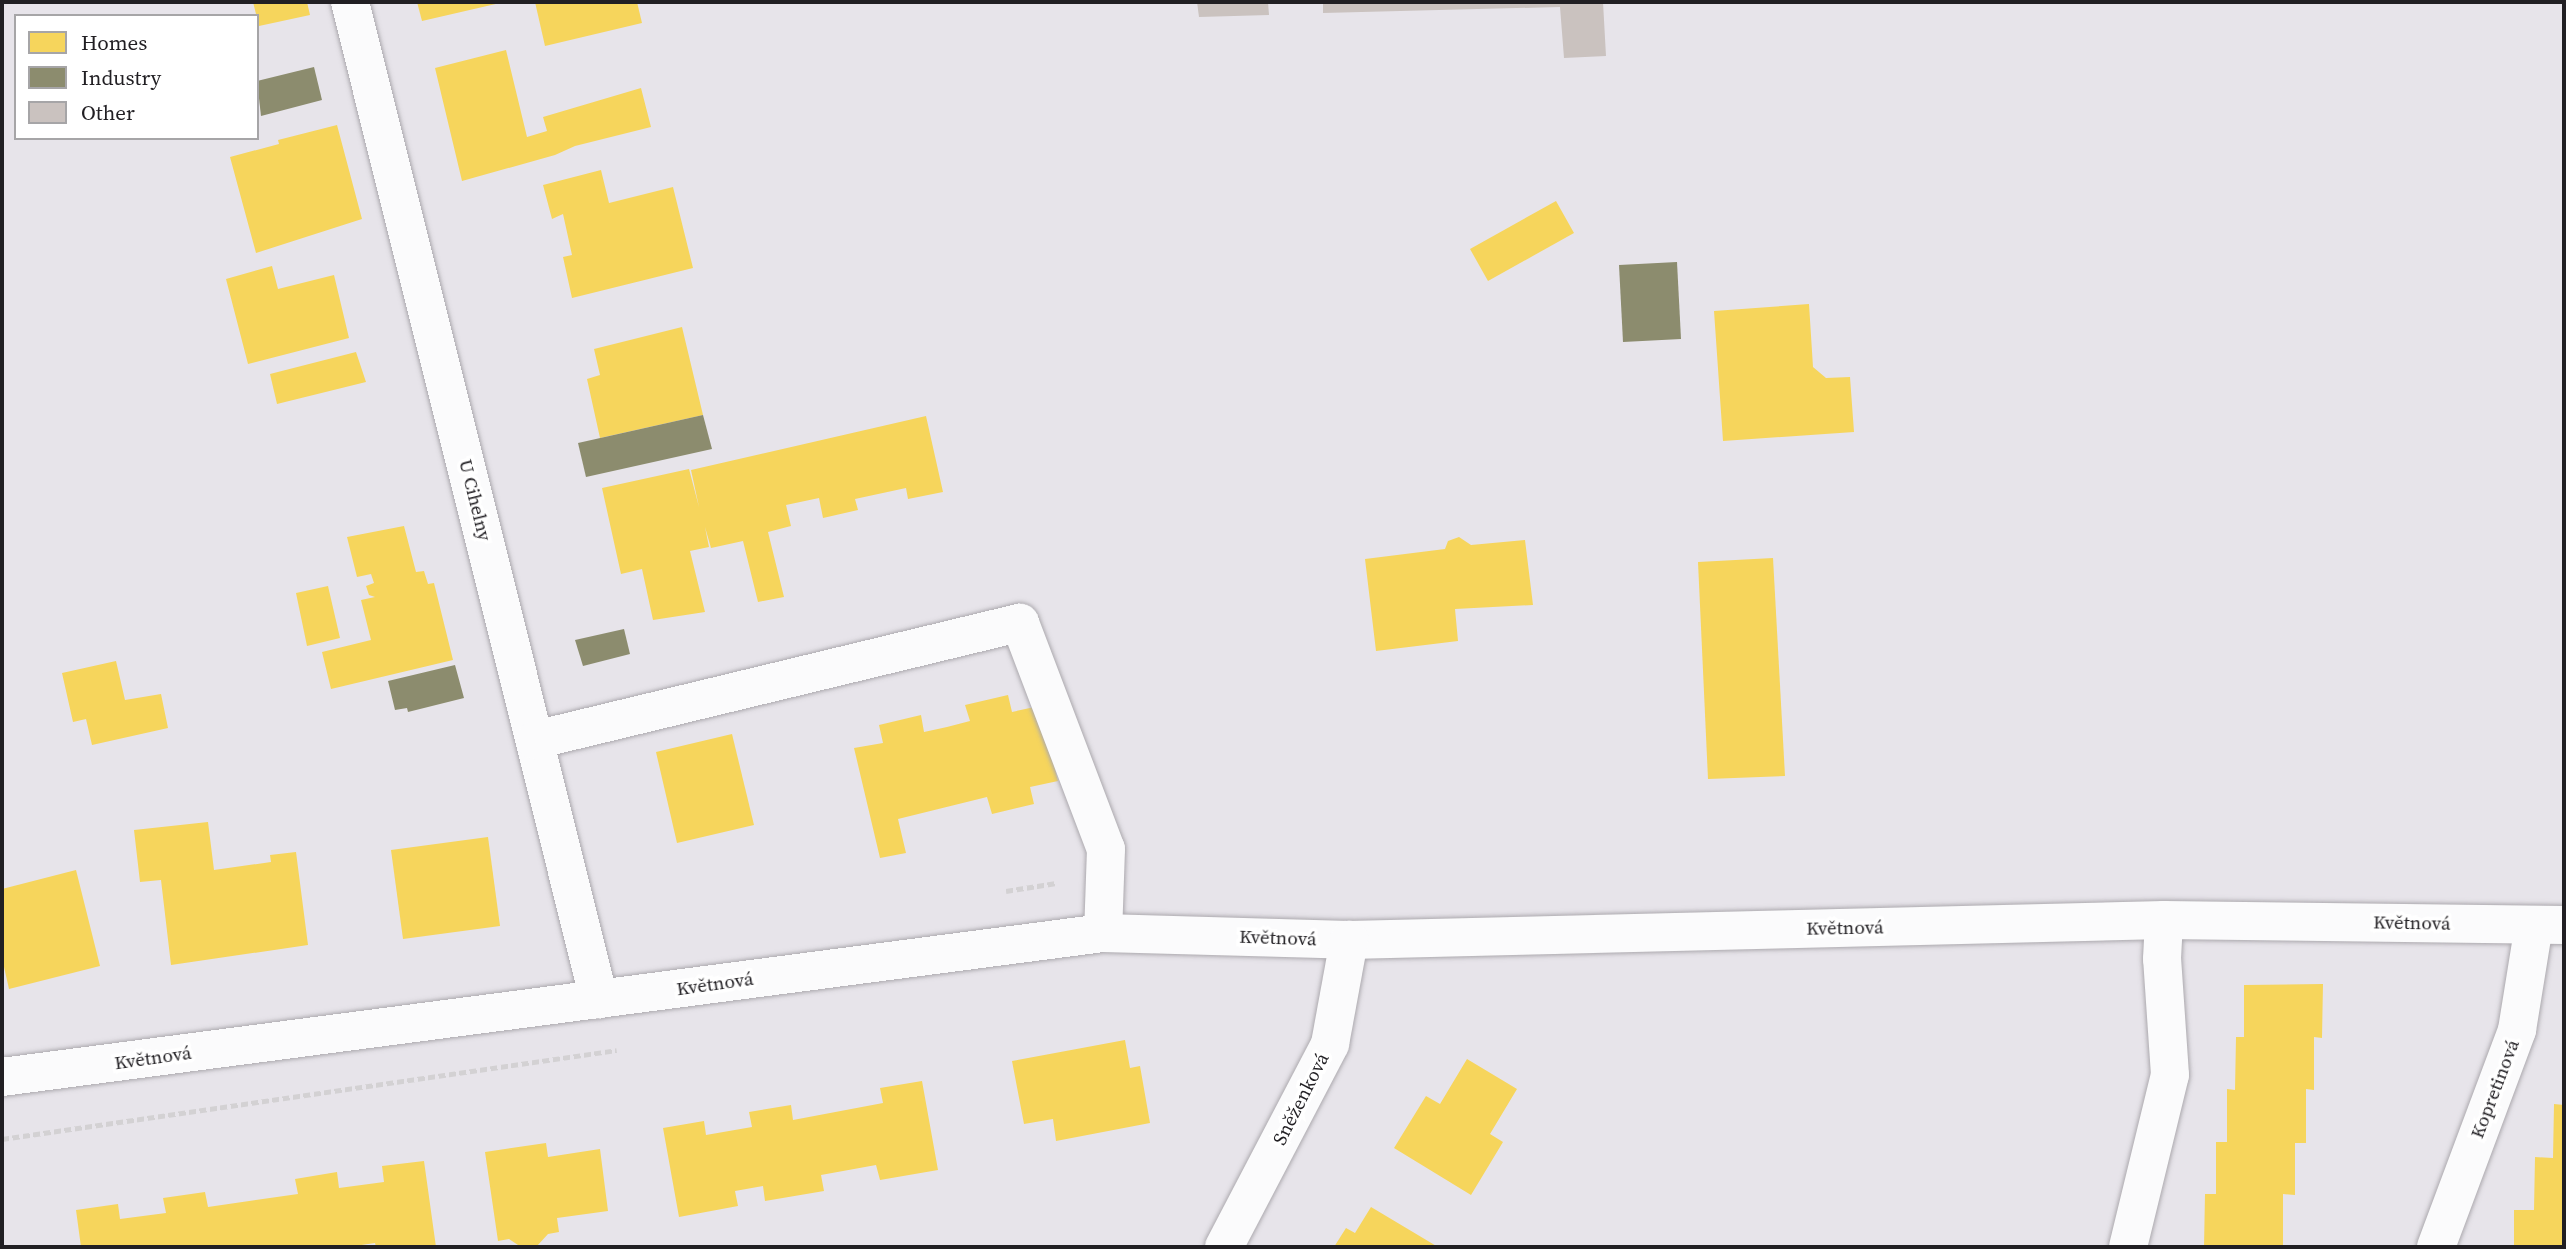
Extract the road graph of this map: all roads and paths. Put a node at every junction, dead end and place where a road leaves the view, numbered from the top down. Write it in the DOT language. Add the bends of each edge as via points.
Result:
graph roads {
  1 [pos="350,2"];
  2 [pos="535,740"];
  3 [pos="2164,920"];
  4 [pos="2549,925"];
  5 [pos="1103,933"];
  6 [pos="1349,940"];
  7 [pos="599,999"];
  8 [pos="630,1046"];
  9 [pos="2,1077"];
  10 [pos="2,1139"];
  11 [pos="1224,1247"];
  12 [pos="2129,1247"];
  13 [pos="2436,1247"];
  1 -- 2 [label="street, U Cihelny"];
  2 -- 5 [label="street" via="1020,623 1106,849"];
  2 -- 7 [label="street, U Cihelny"];
  3 -- 4 [label="street, Květnová"];
  3 -- 6 [label="street, Květnová"];
  3 -- 12 [label="street" via="2162,959 2170,1075"];
  4 -- 13 [label="street, Kopretinová" via="2517,1030"];
  5 -- 6 [label="street, Květnová"];
  5 -- 7 [label="street, Květnová"];
  6 -- 11 [label="street, Sněženková" via="1329,1044"];
  7 -- 9 [label="street, Květnová"];
  8 -- 10 [label="path" via="605,1055"];
}
